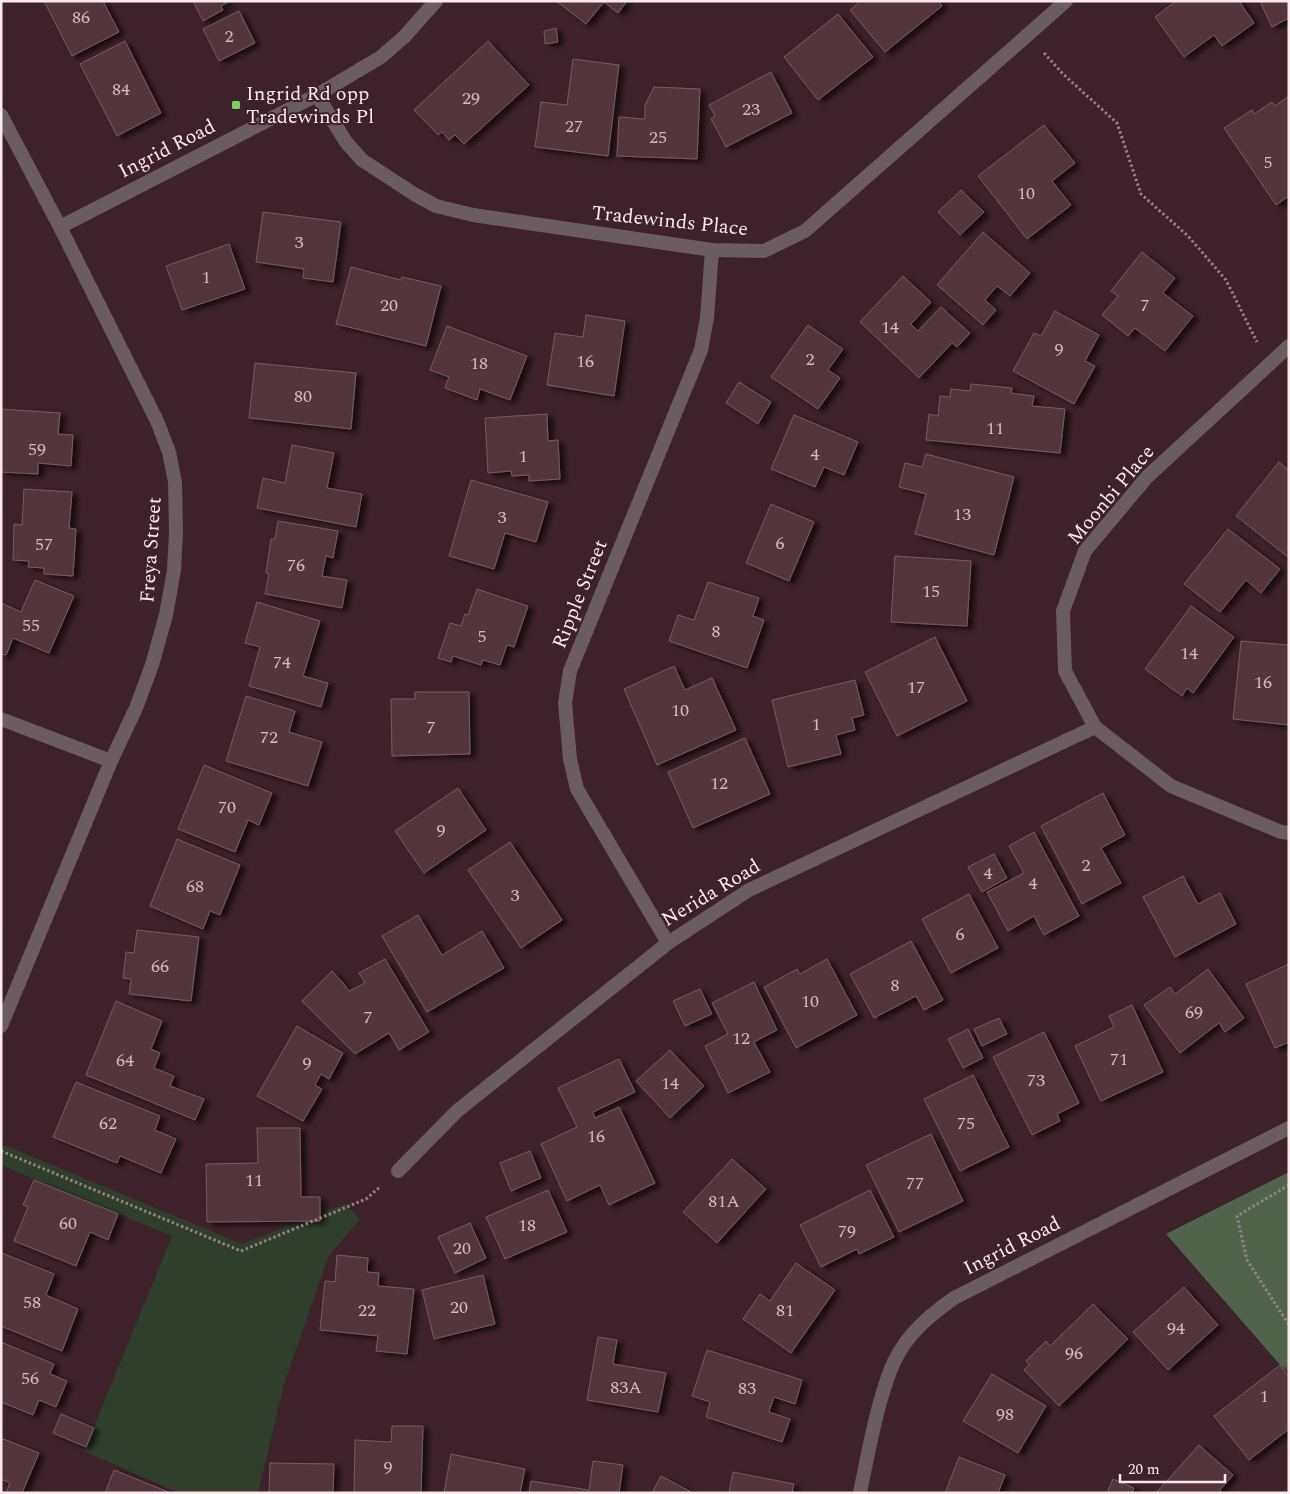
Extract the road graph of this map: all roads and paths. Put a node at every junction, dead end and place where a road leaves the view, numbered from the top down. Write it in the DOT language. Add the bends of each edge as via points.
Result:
graph roads {
  1 [pos="436,1"];
  2 [pos="1066,1"];
  3 [pos="1028,35"];
  4 [pos="317,95"];
  5 [pos="1,115"];
  6 [pos="60,227"];
  7 [pos="712,250"];
  8 [pos="1289,346"];
  9 [pos="1269,364"];
  10 [pos="1,719"];
  11 [pos="1095,727"];
  12 [pos="112,762"];
  13 [pos="1289,833"];
  14 [pos="668,942"];
  15 [pos="1,1026"];
  16 [pos="1289,1128"];
  17 [pos="1,1151"];
  18 [pos="398,1171"];
  19 [pos="1289,1185"];
  20 [pos="1289,1325"];
  21 [pos="860,1493"];
  1 -- 4 [label="street, Ingrid Road" via="381,57"];
  2 -- 3 [label="street, Tradewinds Place"];
  3 -- 7 [label="street, Tradewinds Place" via="805,231 764,251"];
  3 -- 9 [label="path" via="1063,74 1117,123 1141,194 1188,236 1226,280"];
  4 -- 6 [label="street, Ingrid Road"];
  4 -- 7 [label="street, Tradewinds Place" via="346,142 362,160 436,206 473,215"];
  5 -- 6 [label="street, Freya Street"];
  6 -- 12 [label="street, Freya Street" via="157,421 176,482 174,570 166,615 152,665"];
  7 -- 14 [label="street, Ripple Street" via="708,318 701,350 570,671 565,703 570,758 577,789"];
  8 -- 9 [label="street, Moonbi Place"];
  9 -- 11 [label="street, Moonbi Place" via="1147,477 1085,551 1063,611 1065,671"];
  10 -- 12 [label="street"];
  11 -- 13 [label="street, Moonbi Place" via="1170,786"];
  11 -- 14 [label="street, Nerida Road" via="749,890"];
  12 -- 15 [label="street, Freya Street"];
  14 -- 18 [label="street, Nerida Road" via="457,1111"];
  16 -- 21 [label="street, Ingrid Road" via="954,1298 930,1316 909,1338 894,1362 871,1436"];
  17 -- 18 [label="path" via="241,1251 366,1199"];
  19 -- 20 [label="path" via="1238,1216 1247,1260"];
}
